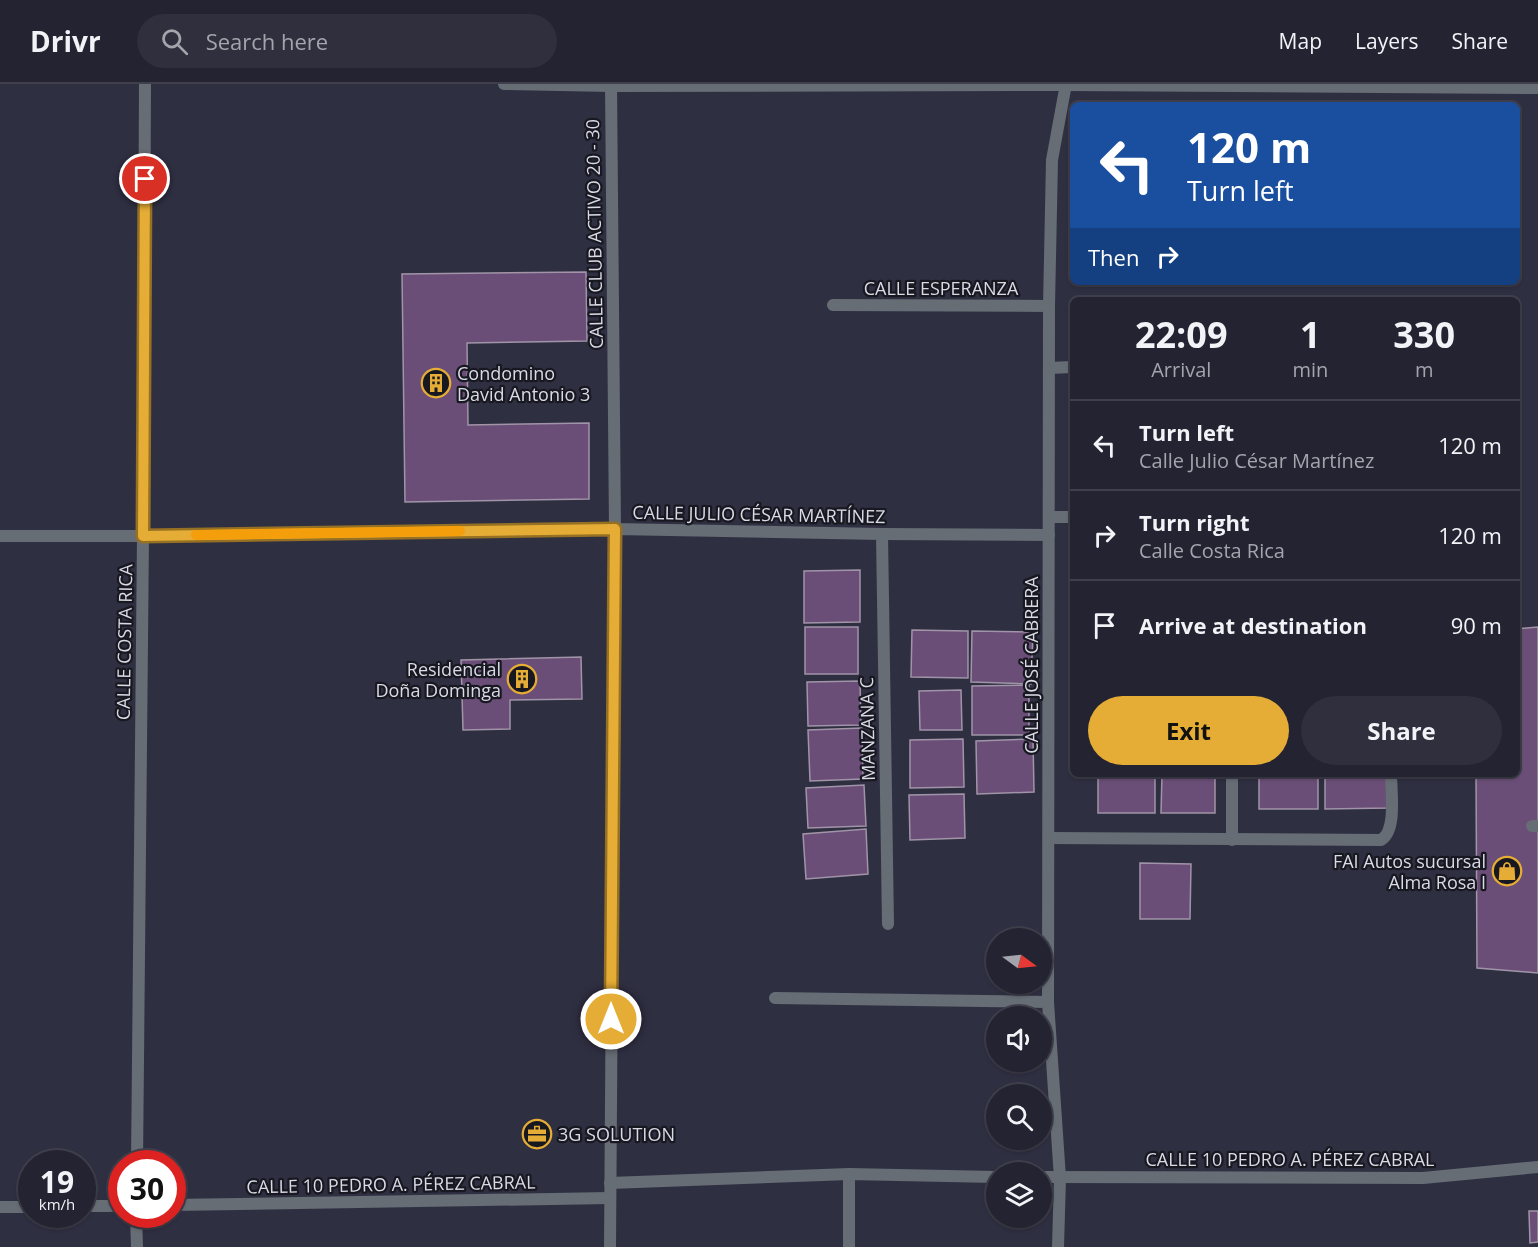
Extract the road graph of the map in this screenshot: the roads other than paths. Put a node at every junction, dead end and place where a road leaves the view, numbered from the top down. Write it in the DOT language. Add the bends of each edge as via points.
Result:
graph roads {
  1 [pos="145,84"];
  2 [pos="504,84"];
  3 [pos="1066,84"];
  4 [pos="611,85"];
  5 [pos="1538,88"];
  6 [pos="833,305"];
  7 [pos="1049,306"];
  8 [pos="1049,368"];
  9 [pos="1070,368"];
  10 [pos="1049,517"];
  11 [pos="1070,517"];
  12 [pos="615,529"];
  13 [pos="882,534"];
  14 [pos="1049,535"];
  15 [pos="0,536"];
  16 [pos="143,536"];
  17 [pos="1232,777"];
  18 [pos="1391,777"];
  19 [pos="1049,838"];
  20 [pos="1232,840"];
  21 [pos="888,924"];
  22 [pos="775,998"];
  23 [pos="1048,1002"];
  24 [pos="137,1150"];
  25 [pos="1538,1167"];
  26 [pos="849,1174"];
  27 [pos="986,1177"];
  28 [pos="1052,1178"];
  29 [pos="1059,1178"];
  30 [pos="610,1183"];
  31 [pos="610,1198"];
  32 [pos="186,1205"];
  33 [pos="0,1207"];
  34 [pos="18,1207"];
  35 [pos="136,1228"];
  36 [pos="137,1247"];
  37 [pos="610,1247"];
  38 [pos="849,1247"];
  39 [pos="1058,1247"];
  1 -- 16 [label="street, CALLE COSTA RICA"];
  2 -- 4 [label="street"];
  3 -- 4 [label="street"];
  3 -- 5 [label="street"];
  3 -- 7 [label="street, CALLE JOSÉ CABRERA" via="1052,160"];
  4 -- 12 [label="street, CALLE CLUB ACTIVO 20 - 30"];
  6 -- 7 [label="street, CALLE ESPERANZA"];
  7 -- 8 [label="street, CALLE JOSÉ CABRERA"];
  8 -- 9 [label="street"];
  8 -- 10 [label="street, CALLE JOSÉ CABRERA"];
  10 -- 11 [label="street"];
  10 -- 14 [label="street, CALLE JOSÉ CABRERA"];
  12 -- 13 [label="street, CALLE JULIO CÉSAR MARTÍNEZ"];
  12 -- 16 [label="street, CALLE JULIO CÉSAR MARTÍNEZ"];
  12 -- 30 [label="street, CALLE CLUB ACTIVO 20 - 30"];
  13 -- 14 [label="street, CALLE JULIO CÉSAR MARTÍNEZ"];
  13 -- 21 [label="street, MANZANA C"];
  14 -- 19 [label="street, CALLE JOSÉ CABRERA"];
  15 -- 16 [label="street, CALLE JULIO CÉSAR MARTÍNEZ"];
  16 -- 24 [label="street, CALLE COSTA RICA"];
  17 -- 20 [label="street"];
  18 -- 20 [label="street" via="1391,828 1381,840"];
  19 -- 20 [label="street"];
  19 -- 23 [label="street, CALLE JOSÉ CABRERA"];
  22 -- 23 [label="street"];
  23 -- 29 [label="street, CALLE JOSÉ CABRERA"];
  25 -- 29 [label="street, CALLE 10 PEDRO A. PÉREZ CABRAL" via="1424,1178"];
  26 -- 27 [label="street"];
  26 -- 30 [label="street"];
  26 -- 38 [label="street"];
  28 -- 29 [label="street, CALLE 10 PEDRO A. PÉREZ CABRAL"];
  29 -- 39 [label="street, CALLE JOSÉ CABRERA"];
  30 -- 31 [label="street, CALLE CLUB ACTIVO 20 - 30"];
  31 -- 32 [label="street, CALLE 10 PEDRO A. PÉREZ CABRAL"];
  31 -- 37 [label="street, CALLE CLUB ACTIVO 20 - 30"];
  33 -- 34 [label="street"];
  35 -- 36 [label="street"];
}
